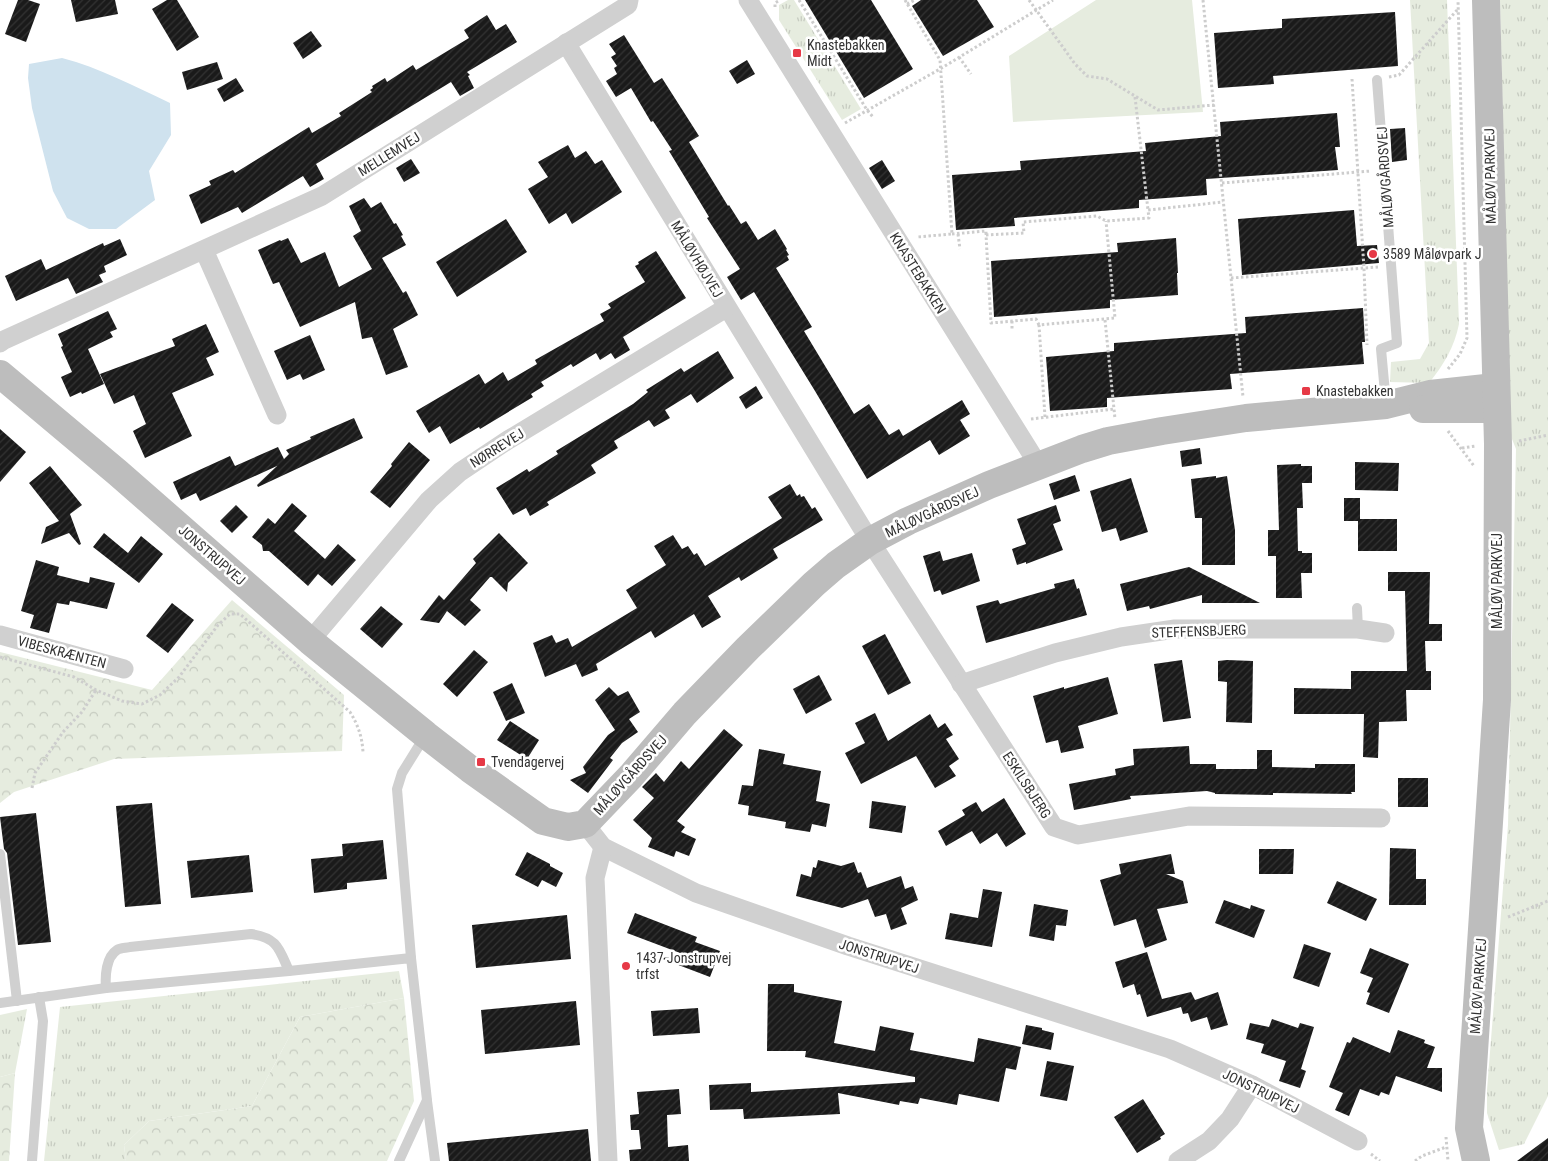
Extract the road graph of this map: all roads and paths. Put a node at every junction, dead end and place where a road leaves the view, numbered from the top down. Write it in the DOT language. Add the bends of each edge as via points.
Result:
graph roads {
  1 [pos="629,0"];
  2 [pos="799,0"];
  3 [pos="905,0"];
  4 [pos="914,0"];
  5 [pos="1029,0"];
  6 [pos="1053,0"];
  7 [pos="1203,0"];
  8 [pos="1458,0"];
  9 [pos="1486,0"];
  10 [pos="751,1"];
  11 [pos="907,4"];
  12 [pos="1459,9"];
  13 [pos="1035,11"];
  14 [pos="566,43"];
  15 [pos="959,57"];
  16 [pos="940,69"];
  17 [pos="971,74"];
  18 [pos="1352,79"];
  19 [pos="1377,80"];
  20 [pos="1135,96"];
  21 [pos="1214,105"];
  22 [pos="867,110"];
  23 [pos="873,117"];
  24 [pos="830,132"];
  25 [pos="1384,170"];
  26 [pos="1358,172"];
  27 [pos="1222,183"];
  28 [pos="1224,202"];
  29 [pos="1148,210"];
  30 [pos="1106,221"];
  31 [pos="952,234"];
  32 [pos="958,234"];
  33 [pos="986,236"];
  34 [pos="897,238"];
  35 [pos="960,249"];
  36 [pos="204,250"];
  37 [pos="1392,266"];
  38 [pos="1364,269"];
  39 [pos="1231,278"];
  40 [pos="726,308"];
  41 [pos="1105,320"];
  42 [pos="1012,321"];
  43 [pos="1039,326"];
  44 [pos="1012,330"];
  45 [pos="0,343"];
  46 [pos="1367,348"];
  47 [pos="0,374"];
  48 [pos="1496,398"];
  49 [pos="1442,401"];
  50 [pos="1386,404"];
  51 [pos="1114,409"];
  52 [pos="277,415"];
  53 [pos="1045,417"];
  54 [pos="1246,418"];
  55 [pos="1010,421"];
  56 [pos="1117,439"];
  57 [pos="1039,466"];
  58 [pos="1476,470"];
  59 [pos="870,541"];
  60 [pos="1357,608"];
  61 [pos="1358,629"];
  62 [pos="1385,633"];
  63 [pos="0,635"];
  64 [pos="310,640"];
  65 [pos="0,657"];
  66 [pos="124,669"];
  67 [pos="961,684"];
  68 [pos="96,690"];
  69 [pos="426,735"];
  70 [pos="362,752"];
  71 [pos="32,788"];
  72 [pos="1382,818"];
  73 [pos="585,824"];
  74 [pos="603,847"];
  75 [pos="0,854"];
  76 [pos="1548,901"];
  77 [pos="1508,917"];
  78 [pos="411,958"];
  79 [pos="289,972"];
  80 [pos="106,988"];
  81 [pos="39,997"];
  82 [pos="17,1001"];
  83 [pos="0,1003"];
  84 [pos="1252,1085"];
  85 [pos="427,1100"];
  86 [pos="1358,1141"];
  87 [pos="1446,1147"];
  88 [pos="32,1161"];
  89 [pos="399,1161"];
  90 [pos="435,1161"];
  91 [pos="608,1161"];
  92 [pos="1178,1161"];
  93 [pos="1415,1161"];
  94 [pos="1476,1161"];
  1 -- 14 [label="street" via="628,5"];
  2 -- 22 [label="path"];
  3 -- 11 [label="path"];
  4 -- 11 [label="path"];
  5 -- 13 [label="path"];
  6 -- 13 [label="path"];
  7 -- 21 [label="path"];
  8 -- 12 [label="path"];
  9 -- 48 [label="street, MÅLØV PARKVEJ"];
  10 -- 24 [label="street, KNASTEBAKKEN"];
  11 -- 16 [label="path" via="940,60"];
  12 -- 19 [label="path" via="1399,75"];
  12 -- 49 [label="path" via="1467,338 1460,354 1440,381"];
  13 -- 15 [label="path"];
  13 -- 20 [label="path" via="1087,76 1107,79"];
  14 -- 36 [label="street, MELLEMVEJ" via="322,196"];
  14 -- 40 [label="street, MÅLØVHØJVEJ"];
  15 -- 16 [label="path"];
  15 -- 17 [label="path"];
  16 -- 22 [label="path"];
  16 -- 31 [label="path"];
  18 -- 26 [label="path"];
  19 -- 25 [label="lane, MÅLØVGÅRDSVEJ"];
  20 -- 21 [label="path" via="1158,110"];
  20 -- 29 [label="path"];
  21 -- 27 [label="path"];
  22 -- 23 [label="path"];
  22 -- 24 [label="path"];
  24 -- 34 [label="street, KNASTEBAKKEN"];
  25 -- 26 [label="path"];
  25 -- 37 [label="lane, MÅLØVGÅRDSVEJ"];
  26 -- 27 [label="path"];
  26 -- 38 [label="path"];
  27 -- 28 [label="path"];
  28 -- 29 [label="path"];
  28 -- 39 [label="path"];
  29 -- 30 [label="path" via="1149,218"];
  30 -- 33 [label="path" via="1097,216 1023,222 1024,233"];
  30 -- 41 [label="path" via="1115,318"];
  31 -- 32 [label="path"];
  31 -- 34 [label="path"];
  32 -- 33 [label="path" via="986,232"];
  32 -- 35 [label="path"];
  33 -- 42 [label="path" via="991,323"];
  34 -- 55 [label="street, KNASTEBAKKEN"];
  36 -- 45 [label="street, MELLEMVEJ"];
  36 -- 52 [label="street"];
  37 -- 38 [label="path"];
  37 -- 50 [label="lane, MÅLØVGÅRDSVEJ" via="1397,343 1381,349"];
  38 -- 39 [label="path"];
  38 -- 46 [label="path"];
  39 -- 54 [label="path"];
  40 -- 59 [label="street, MÅLØVHØJVEJ"];
  40 -- 64 [label="street, NØRREVEJ" via="460,472 429,500"];
  41 -- 43 [label="path"];
  41 -- 51 [label="path"];
  42 -- 43 [label="path" via="1036,319"];
  42 -- 44 [label="path"];
  43 -- 53 [label="path"];
  47 -- 64 [label="street, JONSTRUPVEJ"];
  48 -- 49 [label="street, MÅLØVGÅRDSVEJ"];
  48 -- 94 [label="street, MÅLØV PARKVEJ" via="1497,700 1469,1128"];
  49 -- 50 [label="street, MÅLØVGÅRDSVEJ" via="1431,410"];
  49 -- 58 [label="path" via="1444,426"];
  50 -- 54 [label="street, MÅLØVGÅRDSVEJ"];
  51 -- 53 [label="path"];
  51 -- 56 [label="path"];
  53 -- 55 [label="path"];
  54 -- 56 [label="street, MÅLØVGÅRDSVEJ"];
  55 -- 57 [label="street, KNASTEBAKKEN"];
  56 -- 57 [label="street, MÅLØVGÅRDSVEJ" via="1082,448"];
  57 -- 59 [label="street, MÅLØVGÅRDSVEJ" via="953,501"];
  59 -- 67 [label="street, ESKILSBJERG"];
  59 -- 73 [label="street, MÅLØVGÅRDSVEJ" via="836,565 748,648 684,713 632,776"];
  60 -- 61 [label="lane"];
  61 -- 62 [label="street, STEFFENSBJERG"];
  61 -- 67 [label="street, STEFFENSBJERG" via="1175,629 1121,637 1055,653"];
  63 -- 66 [label="street, VIBESKRÆNTEN"];
  64 -- 69 [label="street, JONSTRUPVEJ"];
  65 -- 68 [label="path" via="74,677"];
  67 -- 72 [label="street, ESKILSBJERG" via="1054,827 1078,835 1188,816"];
  68 -- 70 [label="path" via="122,701 142,704 160,695 218,625 230,614 240,614 350,712 358,726"];
  68 -- 71 [label="path" via="35,773"];
  69 -- 73 [label="street, JONSTRUPVEJ" via="544,821 568,827"];
  69 -- 78 [label="lane" via="402,773 396,789"];
  73 -- 74 [label="street, JONSTRUPVEJ"];
  74 -- 84 [label="street, JONSTRUPVEJ" via="696,893 848,946 1170,1049"];
  74 -- 91 [label="street" via="595,878"];
  75 -- 82 [label="lane"];
  76 -- 77 [label="path"];
  78 -- 79 [label="lane"];
  78 -- 85 [label="lane"];
  79 -- 80 [label="lane"];
  79 -- 80 [label="lane" via="275,943 264,936 251,934 117,950 108,963"];
  80 -- 81 [label="lane"];
  81 -- 82 [label="lane"];
  81 -- 88 [label="lane" via="44,1021"];
  82 -- 83 [label="lane"];
  84 -- 86 [label="street, JONSTRUPVEJ"];
  84 -- 92 [label="street" via="1230,1118 1209,1141"];
  85 -- 89 [label="lane"];
  85 -- 90 [label="lane"];
  87 -- 93 [label="path"];
}
